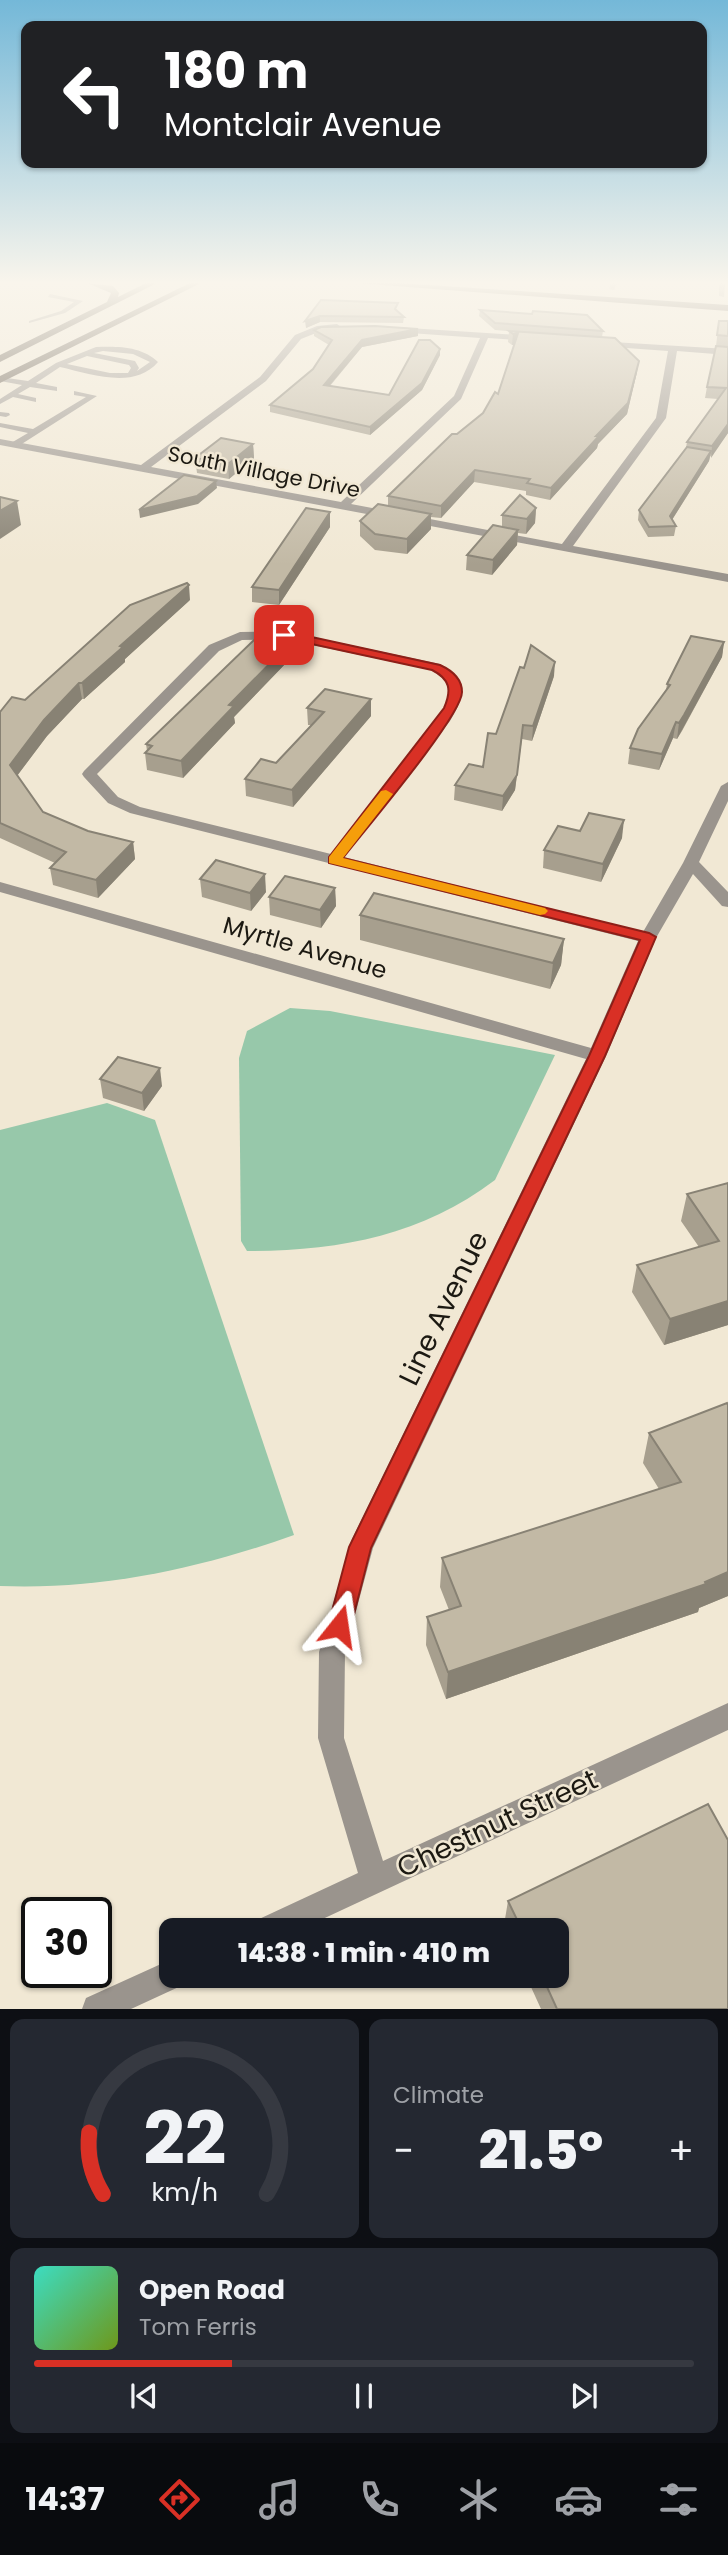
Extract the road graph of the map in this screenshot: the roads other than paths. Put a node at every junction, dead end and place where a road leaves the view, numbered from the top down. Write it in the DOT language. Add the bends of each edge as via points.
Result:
graph roads {
  1 [pos="41,377"];
  2 [pos="265,377"];
  3 [pos="467,377"];
  4 [pos="668,377"];
  5 [pos="1,380"];
  6 [pos="26,386"];
  7 [pos="54,389"];
  8 [pos="46,393"];
  9 [pos="12,395"];
  10 [pos="73,395"];
  11 [pos="33,400"];
  12 [pos="0,402"];
  13 [pos="56,405"];
  14 [pos="74,408"];
  15 [pos="38,422"];
  16 [pos="48,424"];
  17 [pos="0,425"];
  18 [pos="34,432"];
  19 [pos="0,442"];
  20 [pos="14,444"];
  21 [pos="142,469"];
  22 [pos="342,506"];
  23 [pos="565,548"];
  24 [pos="728,578"];
  25 [pos="728,786"];
  26 [pos="334,860"];
  27 [pos="691,863"];
  28 [pos="0,887"];
  29 [pos="728,902"];
  30 [pos="649,937"];
  31 [pos="597,1056"];
  32 [pos="728,1716"];
  33 [pos="376,1880"];
  34 [pos="293,1918"];
  35 [pos="159,1981"];
  36 [pos="97,2009"];
  1 -- 6 [label="lane"];
  2 -- 21 [label="street"];
  3 -- 22 [label="street" via="458,397"];
  4 -- 23 [label="street" via="661,418"];
  5 -- 6 [label="lane"];
  6 -- 7 [label="lane"];
  6 -- 8 [label="lane"];
  6 -- 9 [label="lane"];
  9 -- 11 [label="lane"];
  9 -- 12 [label="lane"];
  10 -- 14 [label="lane" via="93,396"];
  13 -- 14 [label="lane"];
  14 -- 16 [label="lane"];
  15 -- 16 [label="lane"];
  16 -- 18 [label="lane"];
  17 -- 18 [label="lane"];
  18 -- 20 [label="lane"];
  19 -- 20 [label="street, South Village Drive"];
  20 -- 21 [label="street, South Village Drive"];
  21 -- 22 [label="street, South Village Drive"];
  22 -- 23 [label="street, South Village Drive"];
  23 -- 24 [label="street, South Village Drive"];
  25 -- 27 [label="street, Line Avenue"];
  26 -- 26 [label="street" via="135,810 113,800 89,774 214,648 240,636 284,635 435,667 448,674 456,694 450,708"];
  26 -- 30 [label="street"];
  27 -- 29 [label="street"];
  27 -- 30 [label="street, Line Avenue"];
  28 -- 31 [label="street, Myrtle Avenue"];
  30 -- 31 [label="street, Line Avenue"];
  31 -- 33 [label="street, Line Avenue" via="360,1547 332,1652 331,1738"];
  32 -- 33 [label="street, Chestnut Street"];
  33 -- 34 [label="street, Chestnut Street"];
  35 -- 36 [label="street"];
}
